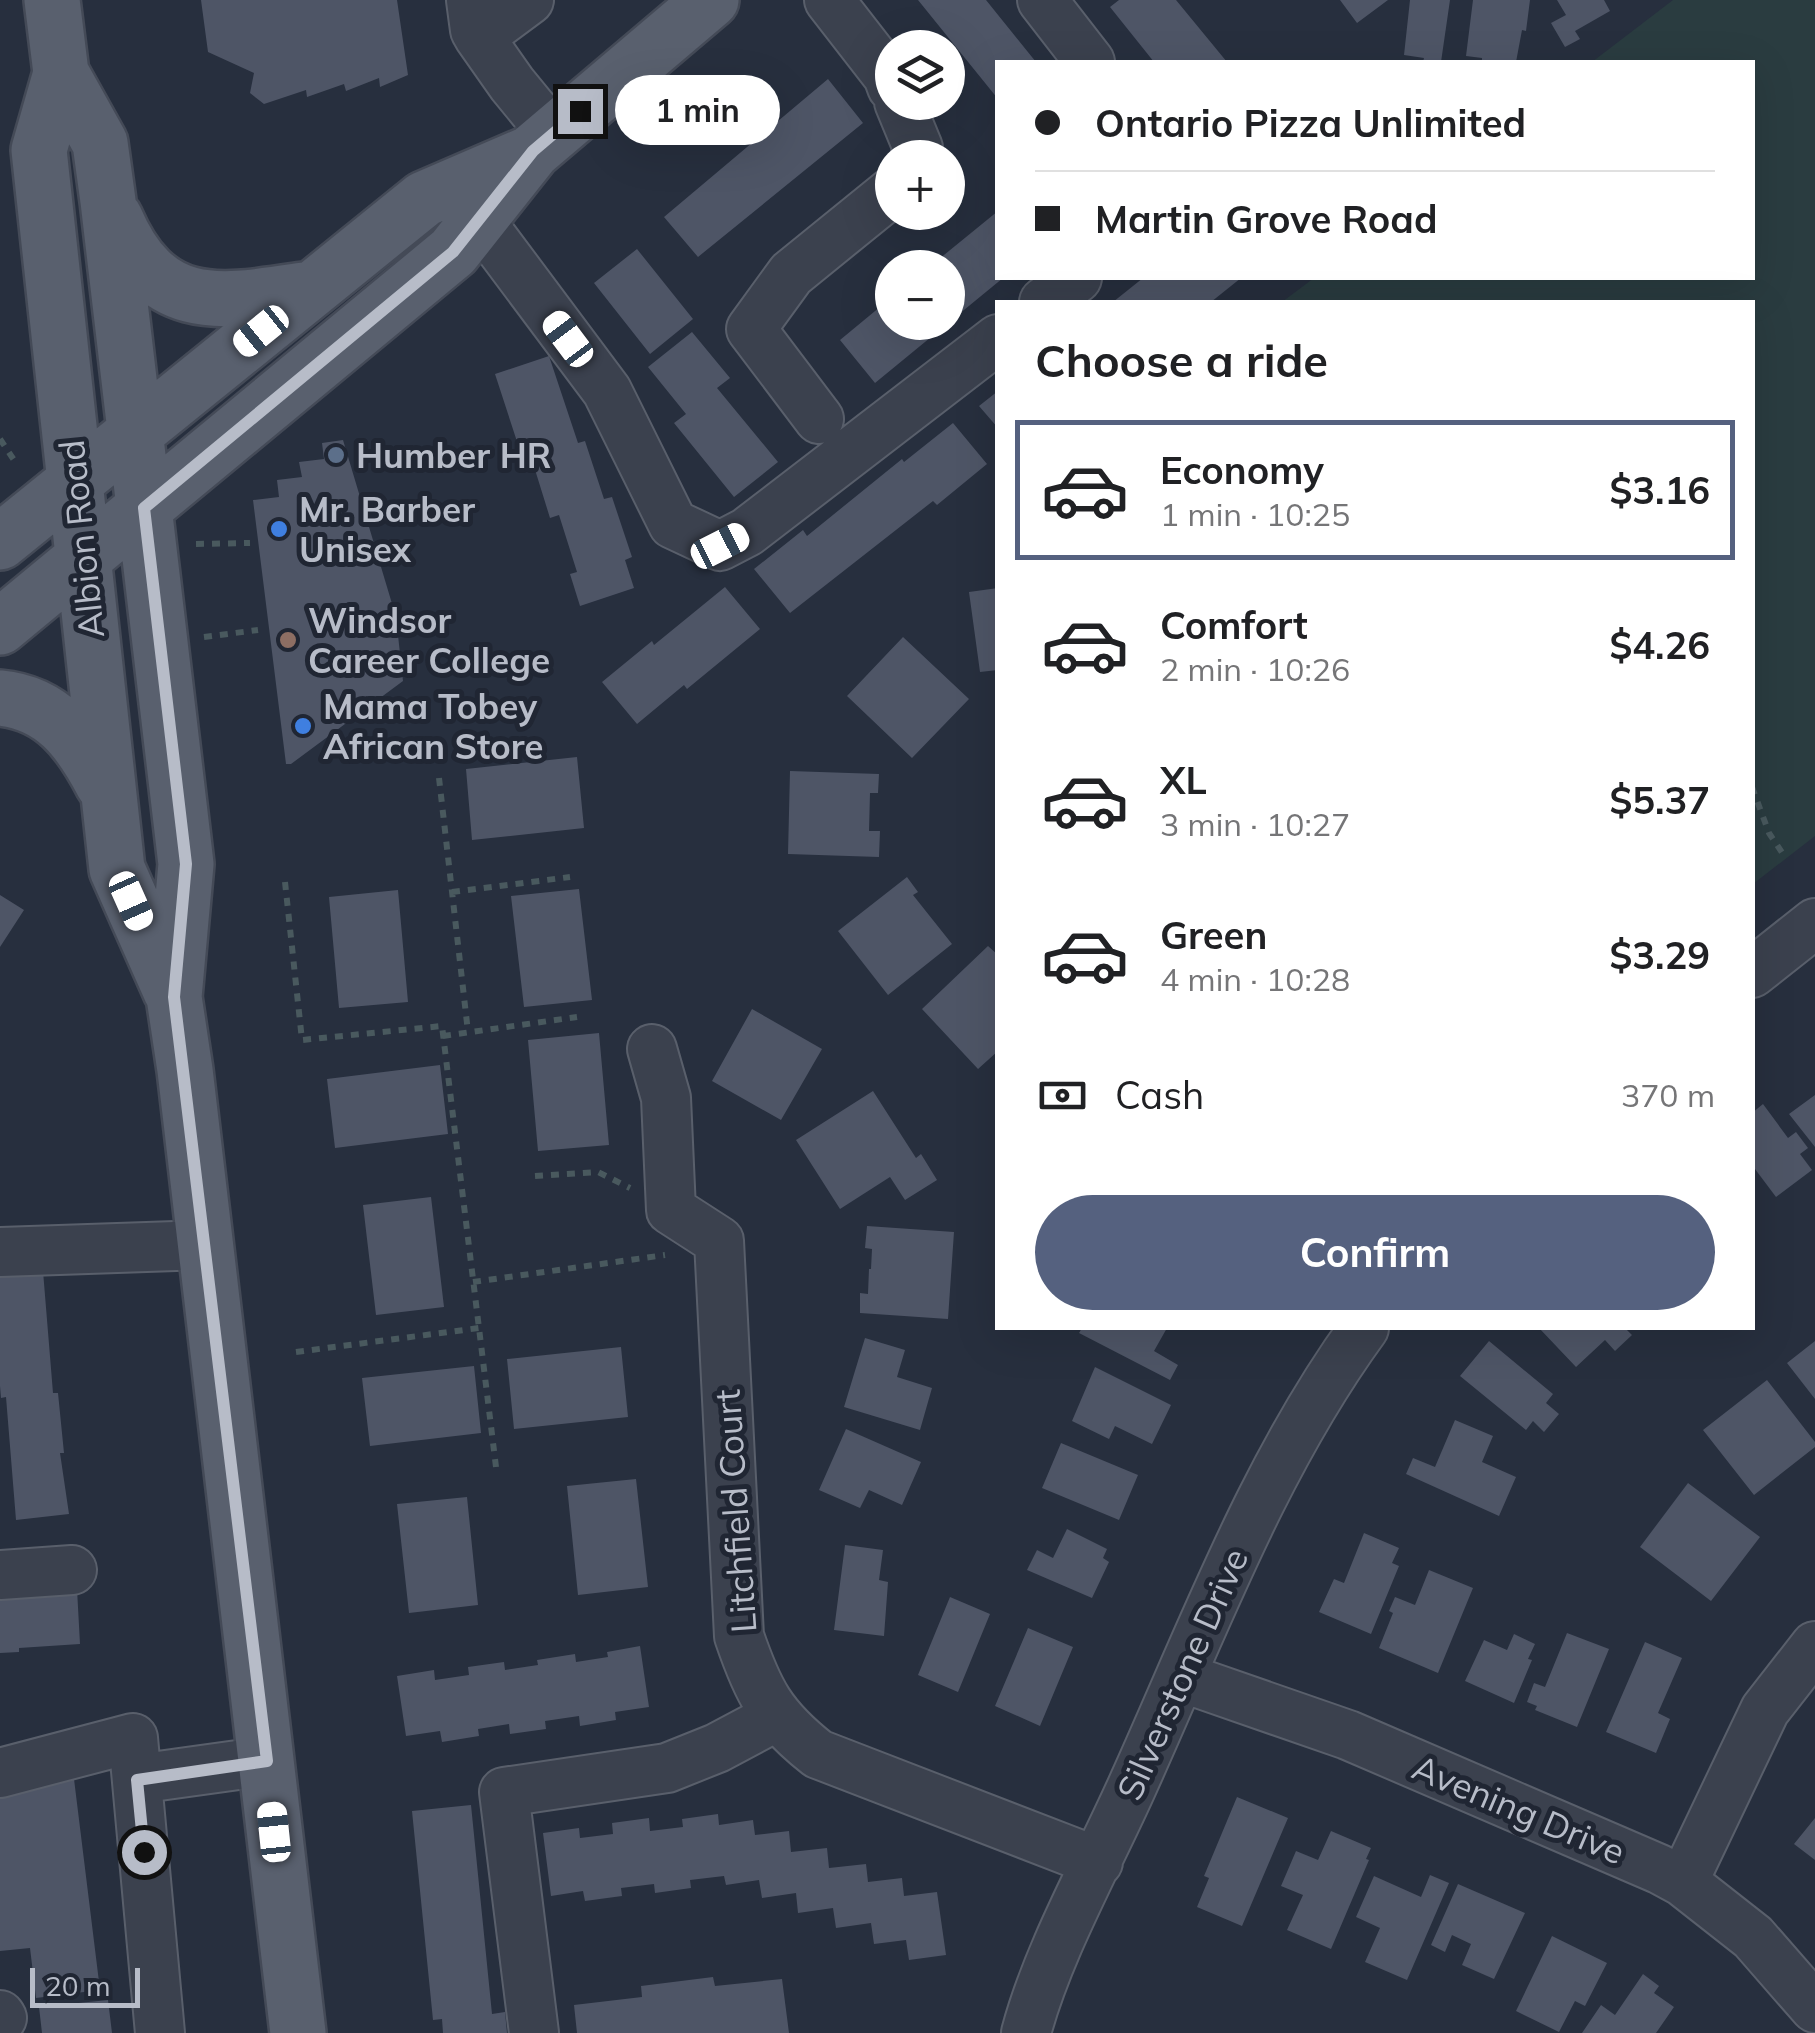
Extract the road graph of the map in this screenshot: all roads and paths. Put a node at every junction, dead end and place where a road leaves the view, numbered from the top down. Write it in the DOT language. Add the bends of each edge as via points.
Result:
graph roads {
  1 [pos="52,0"];
  2 [pos="529,0"];
  3 [pos="711,0"];
  4 [pos="829,0"];
  5 [pos="1042,0"];
  6 [pos="475,19"];
  7 [pos="875,59"];
  8 [pos="1088,60"];
  9 [pos="61,73"];
  10 [pos="543,142"];
  11 [pos="108,201"];
  12 [pos="875,206"];
  13 [pos="480,221"];
  14 [pos="1074,280"];
  15 [pos="313,289"];
  16 [pos="1047,300"];
  17 [pos="995,341"];
  18 [pos="819,419"];
  19 [pos="135,434"];
  20 [pos="0,439"];
  21 [pos="16,463"];
  22 [pos="75,483"];
  23 [pos="144,508"];
  24 [pos="0,542"];
  25 [pos="250,542"];
  26 [pos="196,544"];
  27 [pos="83,559"];
  28 [pos="0,627"];
  29 [pos="258,630"];
  30 [pos="204,637"];
  31 [pos="0,698"];
  32 [pos="439,778"];
  33 [pos="108,795"];
  34 [pos="1755,796"];
  35 [pos="1785,857"];
  36 [pos="570,878"];
  37 [pos="285,882"];
  38 [pos="452,892"];
  39 [pos="1815,923"];
  40 [pos="1755,971"];
  41 [pos="174,997"];
  42 [pos="577,1017"];
  43 [pos="468,1032"];
  44 [pos="443,1036"];
  45 [pos="652,1049"];
  46 [pos="535,1176"];
  47 [pos="672,1210"];
  48 [pos="719,1240"];
  49 [pos="205,1245"];
  50 [pos="0,1252"];
  51 [pos="473,1282"];
  52 [pos="479,1328"];
  53 [pos="1363,1330"];
  54 [pos="296,1352"];
  55 [pos="496,1466"];
  56 [pos="72,1570"];
  57 [pos="0,1575"];
  58 [pos="1815,1646"];
  59 [pos="1182,1677"];
  60 [pos="777,1716"];
  61 [pos="267,1761"];
  62 [pos="0,1773"];
  63 [pos="137,1780"];
  64 [pos="1098,1862"];
  65 [pos="1683,1882"];
  66 [pos="1815,2008"];
  67 [pos="160,2033"];
  68 [pos="298,2033"];
  69 [pos="534,2033"];
  70 [pos="1026,2033"];
  1 -- 9 [label="main road, Albion Road"];
  2 -- 6 [label="street"];
  3 -- 10 [label="main road"];
  4 -- 7 [label="street"];
  5 -- 8 [label="street"];
  6 -- 10 [label="street"];
  9 -- 11 [label="main road, Albion Road" via="100,143"];
  9 -- 22 [label="main road, Albion Road" via="39,150"];
  10 -- 13 [label="main road"];
  10 -- 15 [label="main road" via="424,199"];
  11 -- 15 [label="main road" via="137,256 173,290 228,300"];
  11 -- 19 [label="main road, Albion Road"];
  12 -- 18 [label="street" via="791,274 751,328"];
  13 -- 17 [label="street" via="608,391 674,524 720,546"];
  13 -- 23 [label="main road" via="453,252"];
  14 -- 16 [label="street"];
  15 -- 19 [label="main road"];
  19 -- 22 [label="main road"];
  19 -- 23 [label="main road, Albion Road"];
  20 -- 21 [label="path"];
  22 -- 24 [label="main road"];
  22 -- 27 [label="main road, Albion Road"];
  23 -- 27 [label="main road"];
  23 -- 41 [label="main road, Albion Road" via="186,864"];
  25 -- 26 [label="path"];
  27 -- 28 [label="main road"];
  27 -- 33 [label="main road, Albion Road"];
  29 -- 30 [label="path"];
  31 -- 33 [label="main road" via="51,714 81,745"];
  32 -- 38 [label="path"];
  33 -- 41 [label="main road, Albion Road" via="117,870"];
  34 -- 35 [label="path"];
  36 -- 38 [label="path"];
  37 -- 44 [label="path" via="302,1040 442,1026"];
  38 -- 43 [label="path"];
  39 -- 40 [label="street"];
  41 -- 49 [label="main road, Albion Road"];
  42 -- 43 [label="path"];
  43 -- 44 [label="path"];
  44 -- 51 [label="path"];
  45 -- 47 [label="street" via="666,1098"];
  46 -- 47 [label="path" via="598,1172"];
  47 -- 48 [label="street"];
  48 -- 51 [label="path" via="652,1258"];
  48 -- 60 [label="street, Litchfield Court" via="739,1636"];
  49 -- 50 [label="street"];
  49 -- 61 [label="main road, Albion Road"];
  51 -- 52 [label="path"];
  52 -- 54 [label="path"];
  52 -- 55 [label="path"];
  53 -- 59 [label="street, Silverstone Drive" via="1261,1500"];
  56 -- 57 [label="street"];
  58 -- 65 [label="street" via="1766,1710"];
  59 -- 64 [label="street, Silverstone Drive"];
  59 -- 65 [label="street, Avening Drive" via="1348,1735"];
  60 -- 64 [label="street, Litchfield Court" via="818,1754"];
  60 -- 69 [label="street" via="666,1768 504,1792"];
  61 -- 63 [label="street"];
  61 -- 68 [label="main road, Albion Road"];
  62 -- 63 [label="street" via="133,1738"];
  63 -- 67 [label="street"];
  64 -- 70 [label="street, Silverstone Drive"];
  65 -- 66 [label="street, Avening Drive" via="1753,1937"];
}
